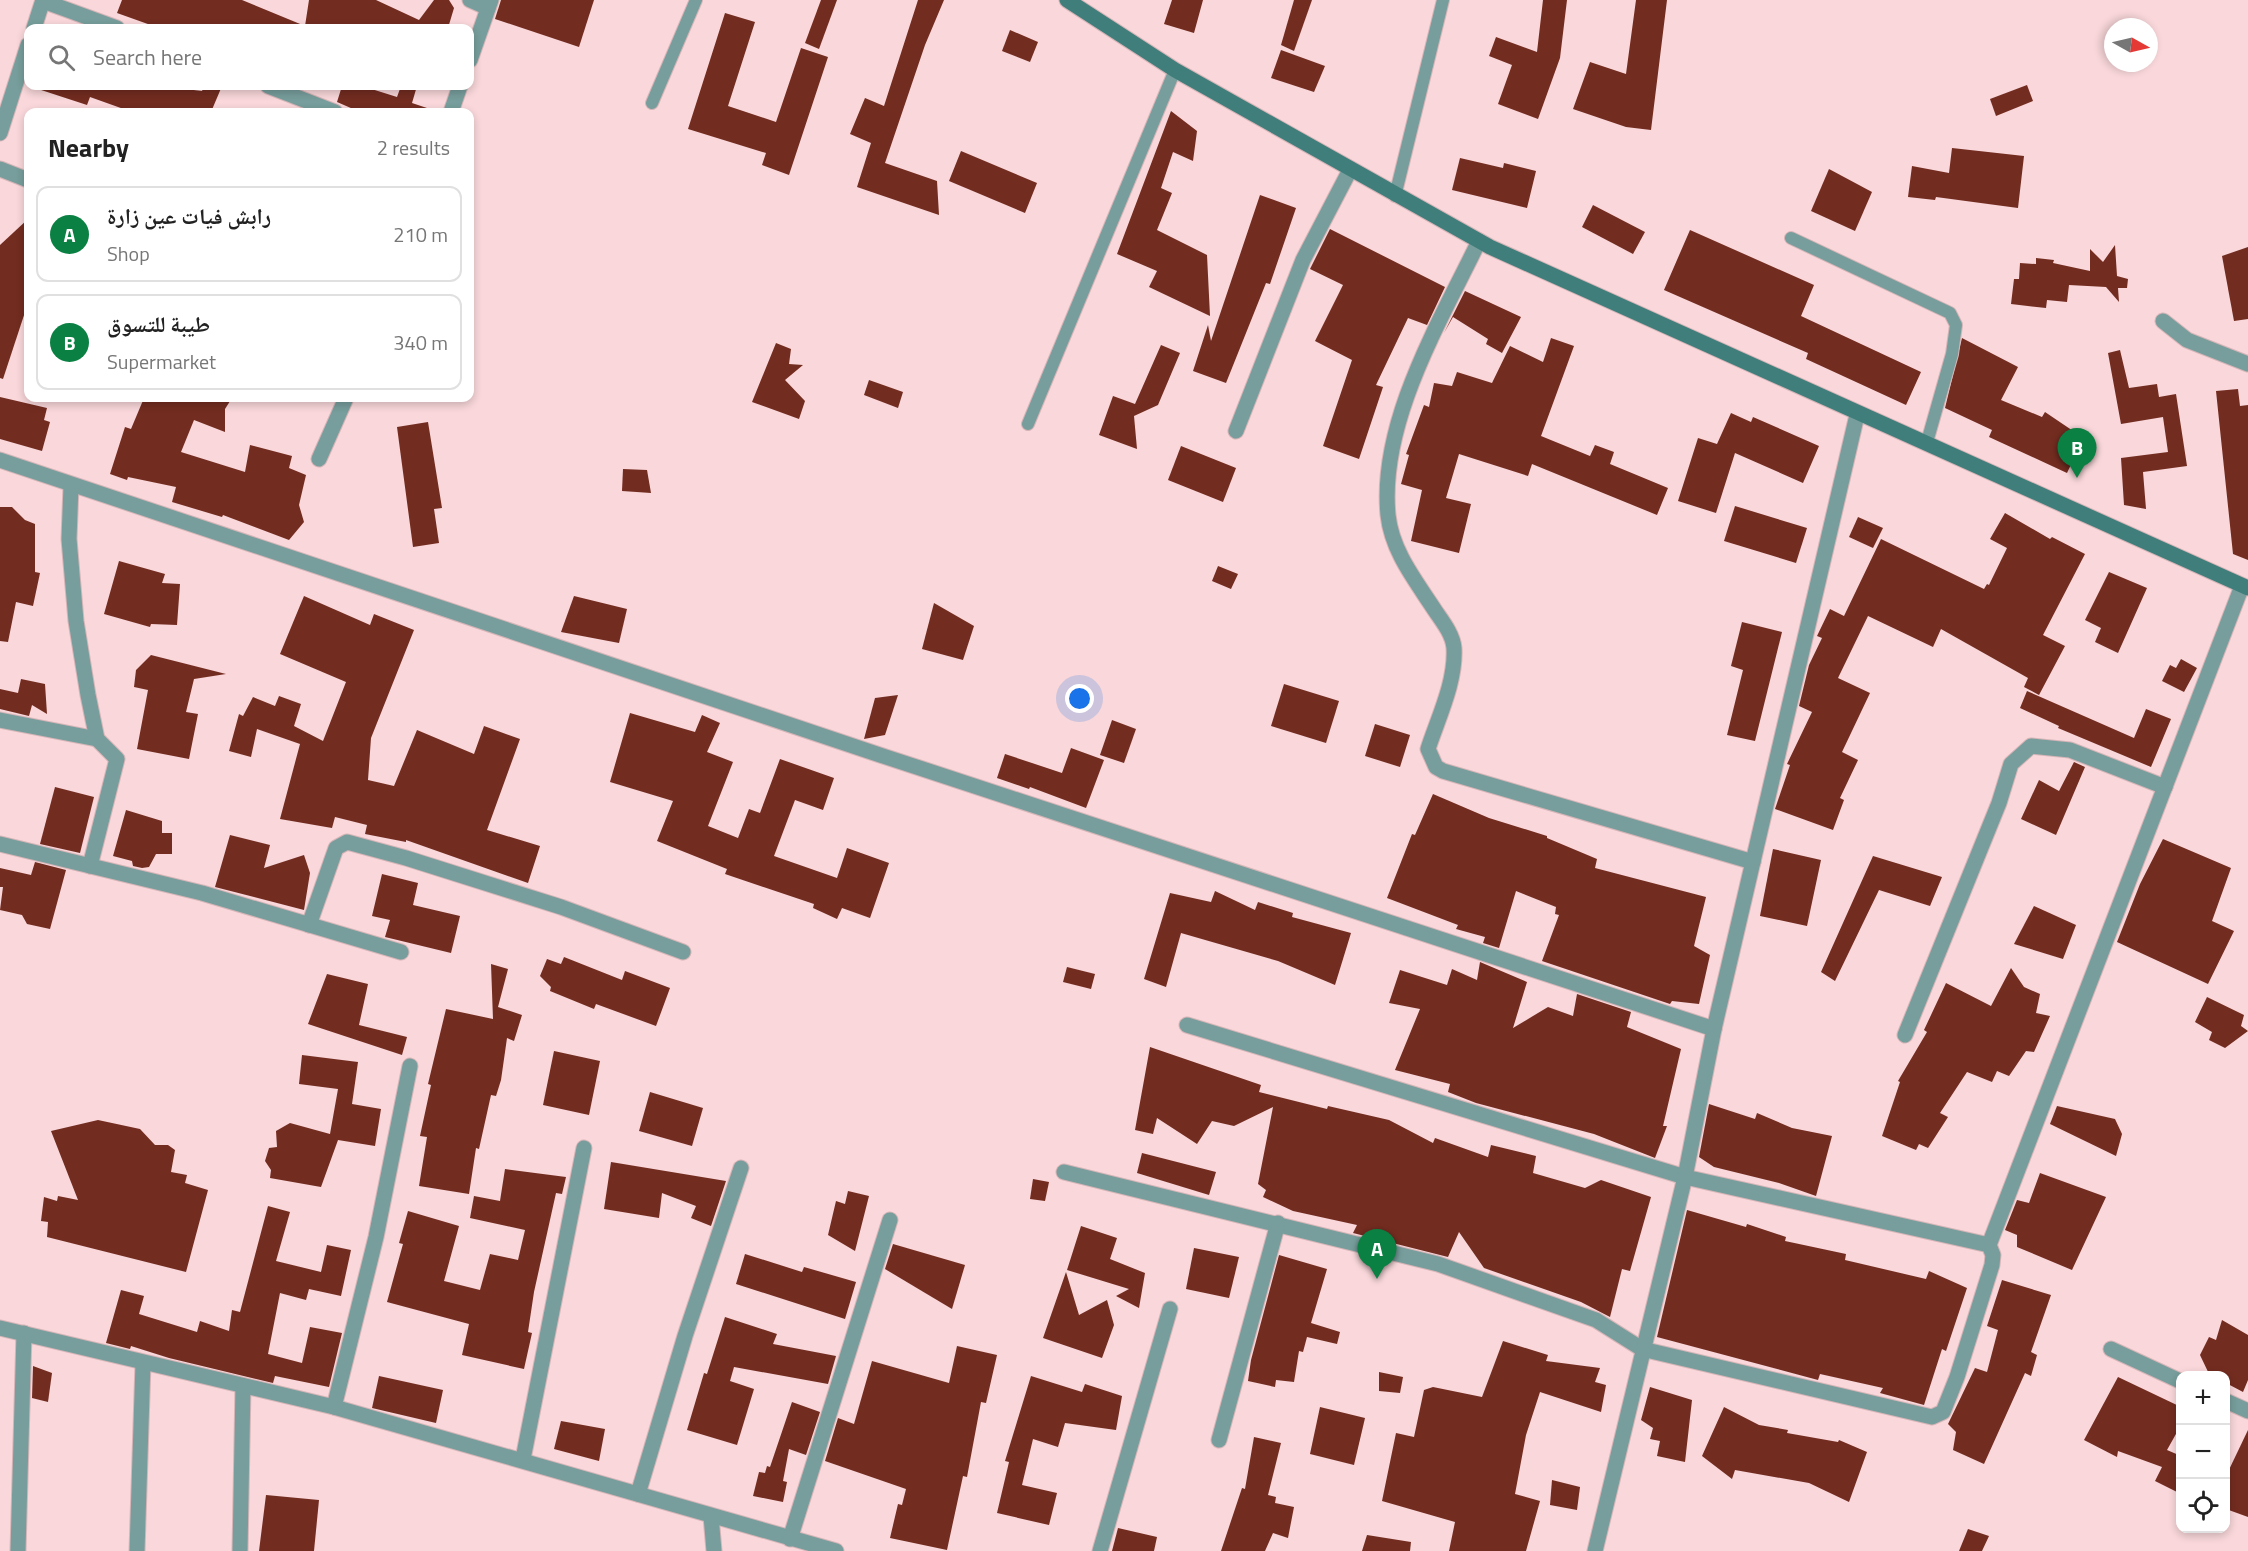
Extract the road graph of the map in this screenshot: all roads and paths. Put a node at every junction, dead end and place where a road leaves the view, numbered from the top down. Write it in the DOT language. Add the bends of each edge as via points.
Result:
graph roads {
  1 [pos="43,0"];
  2 [pos="470,0"];
  3 [pos="696,0"];
  4 [pos="1067,0"];
  5 [pos="1443,0"];
  6 [pos="490,4"];
  7 [pos="35,24"];
  8 [pos="106,24"];
  9 [pos="474,49"];
  10 [pos="24,58"];
  11 [pos="1175,70"];
  12 [pos="278,90"];
  13 [pos="459,90"];
  14 [pos="652,103"];
  15 [pos="325,108"];
  16 [pos="452,108"];
  17 [pos="0,133"];
  18 [pos="0,169"];
  19 [pos="1350,170"];
  20 [pos="24,178"];
  21 [pos="1395,196"];
  22 [pos="1791,237"];
  23 [pos="1479,241"];
  24 [pos="2163,321"];
  25 [pos="2248,364"];
  26 [pos="344,402"];
  27 [pos="1857,414"];
  28 [pos="1028,424"];
  29 [pos="1236,431"];
  30 [pos="1927,442"];
  31 [pos="320,459"];
  32 [pos="0,460"];
  33 [pos="71,486"];
  34 [pos="2245,587"];
  35 [pos="0,720"];
  36 [pos="97,739"];
  37 [pos="2165,788"];
  38 [pos="0,844"];
  39 [pos="1753,862"];
  40 [pos="90,866"];
  41 [pos="309,925"];
  42 [pos="401,952"];
  43 [pos="683,952"];
  44 [pos="1187,1025"];
  45 [pos="1714,1029"];
  46 [pos="1905,1035"];
  47 [pos="410,1066"];
  48 [pos="584,1148"];
  49 [pos="741,1168"];
  50 [pos="1064,1172"];
  51 [pos="1685,1177"];
  52 [pos="890,1220"];
  53 [pos="1278,1223"];
  54 [pos="1989,1245"];
  55 [pos="1170,1309"];
  56 [pos="0,1328"];
  57 [pos="24,1333"];
  58 [pos="1642,1349"];
  59 [pos="2111,1349"];
  60 [pos="143,1363"];
  61 [pos="2176,1379"];
  62 [pos="243,1386"];
  63 [pos="2230,1403"];
  64 [pos="334,1407"];
  65 [pos="2248,1411"];
  66 [pos="1219,1440"];
  67 [pos="523,1460"];
  68 [pos="638,1494"];
  69 [pos="711,1516"];
  70 [pos="790,1539"];
  71 [pos="18,1551"];
  72 [pos="137,1551"];
  73 [pos="240,1551"];
  74 [pos="714,1551"];
  75 [pos="836,1551"];
  76 [pos="1100,1551"];
  77 [pos="1595,1551"];
  1 -- 7 [label="street"];
  1 -- 8 [label="street"];
  2 -- 6 [label="street"];
  3 -- 14 [label="lane"];
  4 -- 11 [label="street"];
  5 -- 21 [label="lane"];
  6 -- 9 [label="street"];
  10 -- 17 [label="street"];
  11 -- 19 [label="street"];
  11 -- 28 [label="lane"];
  12 -- 15 [label="street"];
  13 -- 16 [label="street"];
  18 -- 20 [label="street"];
  19 -- 21 [label="street"];
  19 -- 29 [label="street" via="1303,260"];
  21 -- 23 [label="street"];
  22 -- 30 [label="lane" via="1950,313 1956,325 1952,354"];
  23 -- 27 [label="street"];
  23 -- 39 [label="street" via="1410,386 1394,442 1387,492 1393,541 1444,623 1454,647 1453,672 1428,749 1431,759 1443,771"];
  24 -- 25 [label="street" via="2187,340"];
  26 -- 31 [label="street"];
  27 -- 30 [label="street"];
  27 -- 39 [label="street"];
  30 -- 34 [label="street"];
  32 -- 33 [label="street"];
  33 -- 36 [label="street" via="69,538 75,609"];
  33 -- 45 [label="street"];
  34 -- 37 [label="street"];
  35 -- 36 [label="street"];
  36 -- 40 [label="street" via="117,759"];
  37 -- 46 [label="street" via="2070,750 2031,746 2011,764 1999,803"];
  37 -- 54 [label="street"];
  38 -- 40 [label="street"];
  39 -- 45 [label="street"];
  40 -- 41 [label="street" via="202,893"];
  41 -- 42 [label="street"];
  41 -- 43 [label="street" via="336,848 347,842 561,907"];
  44 -- 51 [label="street"];
  45 -- 51 [label="street"];
  47 -- 64 [label="street" via="376,1237"];
  48 -- 67 [label="street"];
  49 -- 68 [label="street"];
  50 -- 53 [label="street"];
  51 -- 54 [label="street"];
  51 -- 58 [label="street"];
  52 -- 70 [label="street"];
  53 -- 58 [label="street" via="1438,1264 1596,1320"];
  53 -- 66 [label="street"];
  54 -- 58 [label="street" via="1992,1265 1957,1377 1943,1412 1932,1417"];
  55 -- 76 [label="street"];
  56 -- 57 [label="street"];
  57 -- 60 [label="street"];
  57 -- 71 [label="street"];
  58 -- 77 [label="street"];
  59 -- 61 [label="street"];
  60 -- 62 [label="street"];
  60 -- 72 [label="street"];
  62 -- 64 [label="street"];
  62 -- 73 [label="street"];
  63 -- 65 [label="street"];
  64 -- 67 [label="street"];
  67 -- 68 [label="street"];
  68 -- 69 [label="street"];
  69 -- 70 [label="street"];
  69 -- 74 [label="street"];
  70 -- 75 [label="street"];
}
